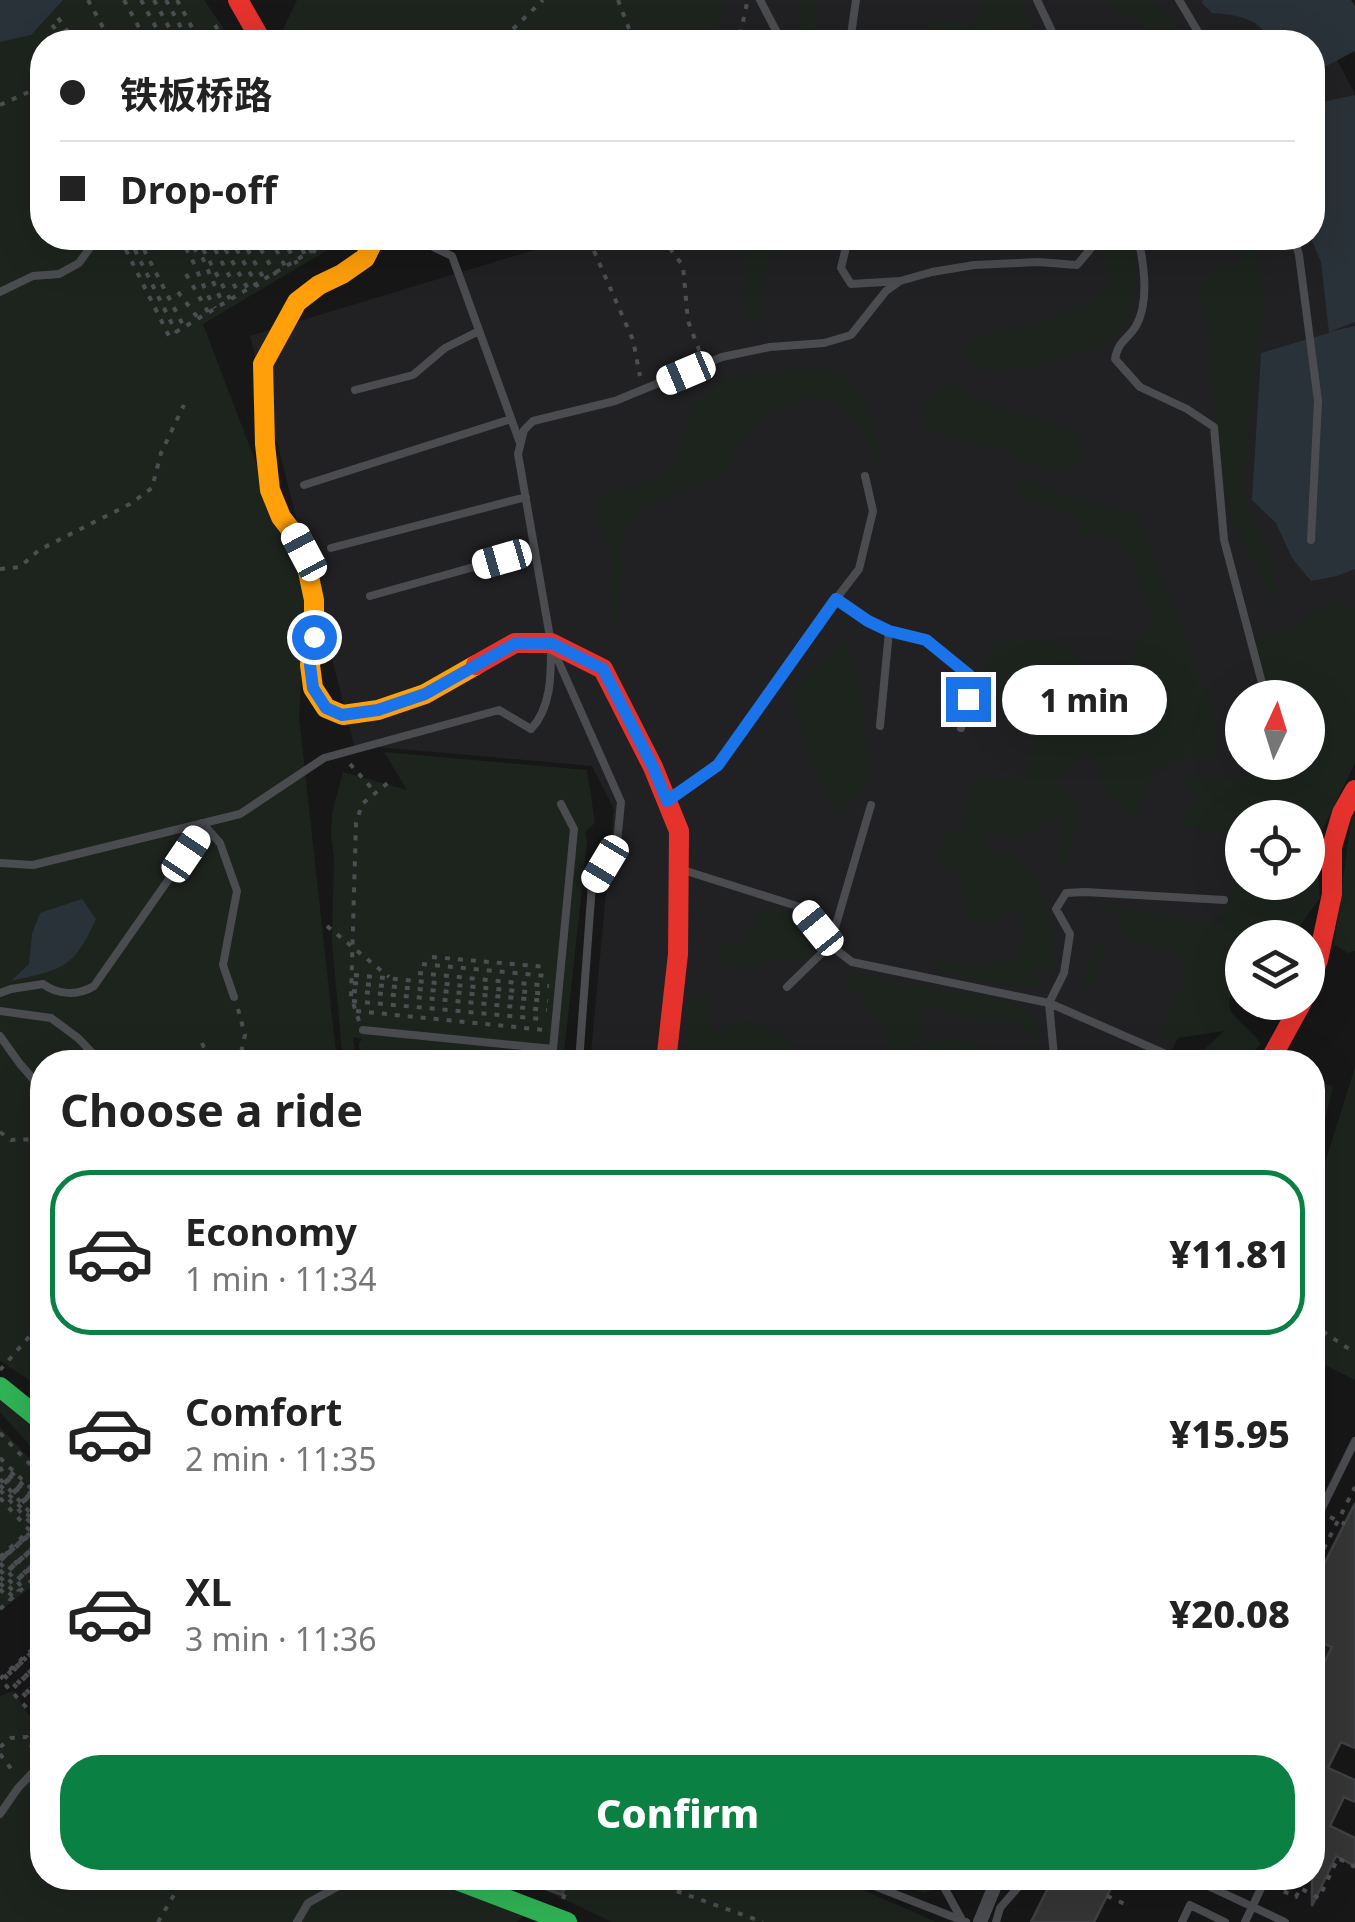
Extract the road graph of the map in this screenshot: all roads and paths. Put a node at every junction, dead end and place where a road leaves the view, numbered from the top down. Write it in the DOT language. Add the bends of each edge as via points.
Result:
graph roads {
  1 [pos="88,0"];
  2 [pos="124,0"];
  3 [pos="141,0"];
  4 [pos="154,0"];
  5 [pos="166,0"];
  6 [pos="177,0"];
  7 [pos="238,0"];
  8 [pos="543,0"];
  9 [pos="618,0"];
  10 [pos="748,0"];
  11 [pos="760,0"];
  12 [pos="856,0"];
  13 [pos="1038,0"];
  14 [pos="1180,0"];
  15 [pos="58,18"];
  16 [pos="52,25"];
  17 [pos="215,25"];
  18 [pos="56,30"];
  19 [pos="66,30"];
  20 [pos="105,30"];
  21 [pos="140,30"];
  22 [pos="157,30"];
  23 [pos="170,30"];
  24 [pos="183,30"];
  25 [pos="193,30"];
  26 [pos="218,30"];
  27 [pos="255,30"];
  28 [pos="512,30"];
  29 [pos="629,30"];
  30 [pos="742,30"];
  31 [pos="776,30"];
  32 [pos="852,30"];
  33 [pos="1052,30"];
  34 [pos="1197,30"];
  35 [pos="30,91"];
  36 [pos="0,105"];
  37 [pos="88,250"];
  38 [pos="126,250"];
  39 [pos="135,250"];
  40 [pos="144,250"];
  41 [pos="186,250"];
  42 [pos="194,250"];
  43 [pos="204,250"];
  44 [pos="215,250"];
  45 [pos="226,250"];
  46 [pos="237,250"];
  47 [pos="248,250"];
  48 [pos="261,250"];
  49 [pos="276,250"];
  50 [pos="289,250"];
  51 [pos="303,250"];
  52 [pos="369,250"];
  53 [pos="439,250"];
  54 [pos="671,250"];
  55 [pos="845,250"];
  56 [pos="1090,250"];
  57 [pos="1141,250"];
  58 [pos="1298,250"];
  59 [pos="314,251"];
  60 [pos="594,251"];
  61 [pos="306,256"];
  62 [pos="296,262"];
  63 [pos="285,266"];
  64 [pos="186,274"];
  65 [pos="276,274"];
  66 [pos="264,279"];
  67 [pos="900,281"];
  68 [pos="257,286"];
  69 [pos="248,289"];
  70 [pos="0,292"];
  71 [pos="178,292"];
  72 [pos="239,294"];
  73 [pos="231,300"];
  74 [pos="223,305"];
  75 [pos="216,309"];
  76 [pos="208,312"];
  77 [pos="198,318"];
  78 [pos="184,327"];
  79 [pos="479,331"];
  80 [pos="176,332"];
  81 [pos="705,364"];
  82 [pos="356,390"];
  83 [pos="642,390"];
  84 [pos="184,406"];
  85 [pos="511,419"];
  86 [pos="520,443"];
  87 [pos="865,476"];
  88 [pos="304,485"];
  89 [pos="526,497"];
  90 [pos="1311,540"];
  91 [pos="331,548"];
  92 [pos="535,550"];
  93 [pos="0,569"];
  94 [pos="370,596"];
  95 [pos="836,599"];
  96 [pos="889,631"];
  97 [pos="551,643"];
  98 [pos="1261,680"];
  99 [pos="880,726"];
  100 [pos="961,728"];
  101 [pos="340,754"];
  102 [pos="390,782"];
  103 [pos="1355,790"];
  104 [pos="376,794"];
  105 [pos="667,801"];
  106 [pos="561,804"];
  107 [pos="871,805"];
  108 [pos="202,823"];
  109 [pos="0,863"];
  110 [pos="679,869"];
  111 [pos="1224,900"];
  112 [pos="327,926"];
  113 [pos="1325,927"];
  114 [pos="830,945"];
  115 [pos="352,947"];
  116 [pos="432,957"];
  117 [pos="422,964"];
  118 [pos="418,973"];
  119 [pos="352,975"];
  120 [pos="390,979"];
  121 [pos="352,983"];
  122 [pos="787,987"];
  123 [pos="351,991"];
  124 [pos="0,994"];
  125 [pos="558,995"];
  126 [pos="234,997"];
  127 [pos="352,1001"];
  128 [pos="1048,1003"];
  129 [pos="0,1011"];
  130 [pos="356,1011"];
  131 [pos="1292,1020"];
  132 [pos="362,1030"];
  133 [pos="555,1031"];
  134 [pos="0,1036"];
  135 [pos="202,1044"];
  136 [pos="553,1049"];
  137 [pos="90,1050"];
  138 [pos="205,1050"];
  139 [pos="243,1050"];
  140 [pos="580,1050"];
  141 [pos="667,1050"];
  142 [pos="1053,1050"];
  143 [pos="1156,1050"];
  144 [pos="1276,1050"];
  145 [pos="30,1076"];
  146 [pos="0,1132"];
  147 [pos="30,1139"];
  148 [pos="1325,1333"];
  149 [pos="30,1336"];
  150 [pos="1355,1353"];
  151 [pos="0,1370"];
  152 [pos="0,1386"];
  153 [pos="30,1410"];
  154 [pos="0,1433"];
  155 [pos="1355,1441"];
  156 [pos="0,1458"];
  157 [pos="24,1458"];
  158 [pos="30,1464"];
  159 [pos="0,1467"];
  160 [pos="5,1479"];
  161 [pos="1355,1487"];
  162 [pos="0,1498"];
  163 [pos="1325,1502"];
  164 [pos="1325,1546"];
  165 [pos="24,1557"];
  166 [pos="25,1656"];
  167 [pos="30,1707"];
  168 [pos="30,1743"];
  169 [pos="0,1750"];
  170 [pos="30,1776"];
  171 [pos="22,1784"];
  172 [pos="0,1814"];
  173 [pos="1355,1867"];
  174 [pos="1325,1884"];
  175 [pos="177,1890"];
  176 [pos="330,1890"];
  177 [pos="506,1890"];
  178 [pos="568,1890"];
  179 [pos="673,1890"];
  180 [pos="885,1890"];
  181 [pos="945,1890"];
  182 [pos="993,1890"];
  183 [pos="1016,1890"];
  184 [pos="1217,1890"];
  185 [pos="1260,1890"];
  186 [pos="1304,1890"];
  187 [pos="1322,1890"];
  188 [pos="678,1892"];
  189 [pos="1107,1896"];
  190 [pos="1126,1904"];
  191 [pos="1252,1906"];
  192 [pos="562,1920"];
  193 [pos="964,1921"];
  194 [pos="158,1922"];
  195 [pos="297,1922"];
  196 [pos="762,1922"];
  197 [pos="980,1922"];
  198 [pos="996,1922"];
  199 [pos="1182,1922"];
  200 [pos="1224,1922"];
  201 [pos="1246,1922"];
  202 [pos="1285,1922"];
  1 -- 20 [label="path"];
  2 -- 21 [label="path"];
  3 -- 22 [label="path"];
  4 -- 23 [label="path"];
  5 -- 24 [label="path"];
  6 -- 25 [label="path"];
  7 -- 27 [label="street"];
  8 -- 28 [label="path"];
  9 -- 29 [label="path"];
  10 -- 30 [label="path"];
  11 -- 31 [label="lane"];
  12 -- 32 [label="lane"];
  13 -- 33 [label="lane"];
  14 -- 34 [label="lane"];
  15 -- 19 [label="path"];
  16 -- 18 [label="path"];
  17 -- 26 [label="path"];
  35 -- 36 [label="path"];
  37 -- 70 [label="lane" via="60,274 32,276"];
  38 -- 80 [label="path" via="169,336"];
  39 -- 80 [label="path"];
  40 -- 78 [label="path"];
  41 -- 75 [label="path"];
  42 -- 74 [label="path"];
  43 -- 73 [label="path"];
  44 -- 72 [label="path"];
  45 -- 69 [label="path"];
  46 -- 68 [label="path"];
  47 -- 66 [label="path"];
  48 -- 65 [label="path"];
  49 -- 63 [label="path"];
  50 -- 62 [label="path"];
  51 -- 61 [label="path"];
  52 -- 97 [label="street" via="297,302 263,364 270,490 304,552 314,600 313,688 326,708 342,715 378,710 425,694 516,643"];
  53 -- 79 [label="lane" via="452,256"];
  54 -- 81 [label="path" via="683,266 688,320"];
  55 -- 67 [label="lane" via="840,268 851,284"];
  56 -- 67 [label="lane" via="1078,265 974,264"];
  57 -- 98 [label="lane" via="1142,312 1115,360 1140,387 1214,427 1224,540"];
  58 -- 90 [label="lane" via="1318,401"];
  59 -- 61 [label="path"];
  60 -- 83 [label="path" via="633,340"];
  61 -- 62 [label="path"];
  62 -- 63 [label="path"];
  63 -- 65 [label="path"];
  64 -- 76 [label="path"];
  65 -- 66 [label="path"];
  66 -- 68 [label="path"];
  67 -- 81 [label="lane" via="851,335"];
  68 -- 69 [label="path"];
  69 -- 72 [label="path"];
  71 -- 77 [label="path"];
  72 -- 73 [label="path"];
  73 -- 74 [label="path"];
  74 -- 75 [label="path"];
  75 -- 76 [label="path"];
  76 -- 77 [label="path"];
  77 -- 78 [label="path"];
  78 -- 80 [label="path"];
  79 -- 82 [label="lane" via="413,375"];
  79 -- 85 [label="lane"];
  81 -- 83 [label="lane"];
  83 -- 86 [label="lane" via="533,420"];
  84 -- 93 [label="path" via="152,488 20,567"];
  85 -- 86 [label="lane"];
  85 -- 88 [label="lane"];
  86 -- 89 [label="lane"];
  87 -- 95 [label="lane" via="873,511 859,569"];
  89 -- 91 [label="lane"];
  89 -- 92 [label="lane"];
  92 -- 94 [label="lane"];
  92 -- 97 [label="lane"];
  95 -- 96 [label="lane"];
  95 -- 105 [label="lane" via="718,765"];
  96 -- 99 [label="lane"];
  96 -- 100 [label="lane" via="926,640 969,675"];
  97 -- 101 [label="lane" via="542,718 530,729 499,710"];
  97 -- 105 [label="street" via="603,669"];
  97 -- 140 [label="lane" via="621,802 618,843 592,884"];
  101 -- 104 [label="path"];
  101 -- 108 [label="lane" via="240,814"];
  102 -- 104 [label="path"];
  103 -- 113 [label="street" via="1332,847"];
  104 -- 115 [label="path" via="362,804 356,823"];
  105 -- 110 [label="street" via="679,832"];
  106 -- 125 [label="lane" via="574,830"];
  107 -- 114 [label="lane"];
  108 -- 109 [label="lane" via="32,865"];
  108 -- 124 [label="lane" via="94,986 77,994 42,984"];
  108 -- 126 [label="lane" via="220,843 237,892 223,965"];
  110 -- 114 [label="lane" via="800,906"];
  110 -- 141 [label="street"];
  111 -- 128 [label="lane" via="1066,893 1056,910 1070,934 1064,973"];
  112 -- 115 [label="path"];
  114 -- 122 [label="lane"];
  114 -- 128 [label="lane" via="852,962"];
  115 -- 119 [label="path"];
  115 -- 120 [label="path"];
  116 -- 125 [label="path"];
  117 -- 125 [label="path"];
  118 -- 125 [label="path"];
  119 -- 120 [label="path"];
  119 -- 121 [label="path"];
  120 -- 125 [label="path"];
  121 -- 123 [label="path"];
  121 -- 125 [label="path"];
  123 -- 125 [label="path"];
  123 -- 127 [label="path"];
  125 -- 127 [label="path"];
  125 -- 133 [label="lane"];
  126 -- 139 [label="path"];
  127 -- 130 [label="path"];
  128 -- 142 [label="lane"];
  128 -- 143 [label="lane"];
  129 -- 137 [label="lane" via="50,1018"];
  130 -- 132 [label="path"];
  130 -- 133 [label="path"];
  131 -- 144 [label="street"];
  132 -- 136 [label="lane"];
  133 -- 136 [label="lane"];
  134 -- 145 [label="lane"];
  135 -- 138 [label="path"];
  146 -- 147 [label="path"];
  148 -- 150 [label="path"];
  149 -- 151 [label="path"];
  152 -- 153 [label="street"];
  154 -- 157 [label="path"];
  155 -- 163 [label="lane"];
  156 -- 160 [label="path"];
  157 -- 158 [label="path"];
  157 -- 160 [label="path"];
  159 -- 160 [label="path"];
  160 -- 165 [label="path"];
  160 -- 165 [label="path"];
  160 -- 165 [label="path"];
  161 -- 164 [label="path"];
  162 -- 165 [label="path"];
  166 -- 167 [label="path" via="0,1679"];
  168 -- 169 [label="path" via="11,1738"];
  169 -- 171 [label="path"];
  170 -- 171 [label="lane"];
  171 -- 172 [label="lane"];
  173 -- 174 [label="path" via="1338,1858"];
  175 -- 194 [label="path"];
  176 -- 195 [label="lane" via="308,1902"];
  177 -- 192 [label="street"];
  178 -- 192 [label="path"];
  179 -- 188 [label="path"];
  180 -- 193 [label="lane"];
  181 -- 193 [label="lane"];
  182 -- 197 [label="street"];
  183 -- 198 [label="lane"];
  184 -- 191 [label="lane"];
  185 -- 191 [label="lane"];
  186 -- 187 [label="path" via="1318,1898"];
  188 -- 196 [label="path"];
  189 -- 190 [label="path"];
  191 -- 201 [label="lane"];
  191 -- 202 [label="lane"];
  199 -- 200 [label="lane" via="1190,1905"];
}
